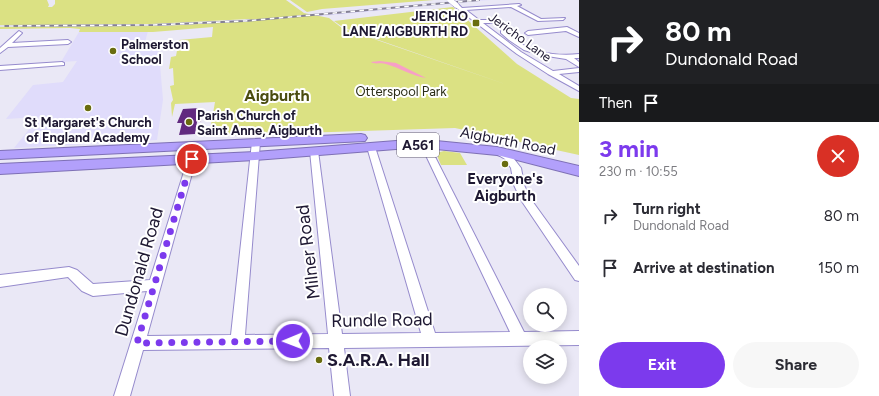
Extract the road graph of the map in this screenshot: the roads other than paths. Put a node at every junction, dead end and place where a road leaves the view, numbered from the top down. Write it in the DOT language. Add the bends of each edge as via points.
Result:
graph roads {
  1 [pos="450,0"];
  2 [pos="511,5"];
  3 [pos="519,5"];
  4 [pos="462,9"];
  5 [pos="494,21"];
  6 [pos="479,22"];
  7 [pos="564,24"];
  8 [pos="503,32"];
  9 [pos="19,33"];
  10 [pos="528,33"];
  11 [pos="579,35"];
  12 [pos="68,42"];
  13 [pos="6,45"];
  14 [pos="0,51"];
  15 [pos="579,56"];
  16 [pos="568,57"];
  17 [pos="62,64"];
  18 [pos="579,64"];
  19 [pos="1,69"];
  20 [pos="579,70"];
  21 [pos="550,73"];
  22 [pos="579,89"];
  23 [pos="256,142"];
  24 [pos="425,145"];
  25 [pos="371,147"];
  26 [pos="314,151"];
  27 [pos="497,151"];
  28 [pos="0,155"];
  29 [pos="255,156"];
  30 [pos="192,159"];
  31 [pos="534,160"];
  32 [pos="516,168"];
  33 [pos="0,169"];
  34 [pos="579,169"];
  35 [pos="579,276"];
  36 [pos="0,281"];
  37 [pos="154,285"];
  38 [pos="520,338"];
  39 [pos="579,338"];
  40 [pos="430,339"];
  41 [pos="335,340"];
  42 [pos="237,342"];
  43 [pos="137,343"];
  44 [pos="122,396"];
  45 [pos="342,396"];
  1 -- 4 [label="street, Jericho Lane, bridge"];
  2 -- 3 [label="street"];
  2 -- 4 [label="street"];
  2 -- 7 [label="street" via="540,20"];
  4 -- 6 [label="street, Jericho Lane"];
  5 -- 6 [label="street"];
  6 -- 21 [label="street, Jericho Lane" via="502,41"];
  7 -- 10 [label="street"];
  7 -- 11 [label="street"];
  8 -- 16 [label="street" via="527,51"];
  9 -- 13 [label="street"];
  12 -- 13 [label="street"];
  13 -- 14 [label="street"];
  15 -- 16 [label="street"];
  16 -- 18 [label="street"];
  17 -- 19 [label="street"];
  20 -- 21 [label="street"];
  21 -- 22 [label="street, Jericho Lane"];
  23 -- 28 [label="highway, Aigburth Road / A561"];
  23 -- 29 [label="street"];
  23 -- 34 [label="highway, Aigburth Road / A561" via="401,136 470,139 504,144"];
  24 -- 25 [label="highway, Aigburth Road / A561"];
  24 -- 27 [label="highway, Aigburth Road / A561"];
  24 -- 38 [label="street"];
  25 -- 26 [label="highway, Aigburth Road / A561"];
  25 -- 40 [label="street"];
  26 -- 29 [label="highway, Aigburth Road / A561"];
  26 -- 41 [label="street, Milner Road"];
  27 -- 31 [label="highway, Aigburth Road / A561"];
  27 -- 32 [label="street" via="508,157"];
  29 -- 30 [label="highway, Aigburth Road / A561"];
  29 -- 42 [label="street"];
  30 -- 33 [label="highway, Aigburth Road / A561"];
  30 -- 37 [label="street, Dundonald Road"];
  31 -- 32 [label="street"];
  31 -- 34 [label="highway, Aigburth Road / A561"];
  32 -- 35 [label="street" via="526,200"];
  36 -- 37 [label="street" via="69,272 75,274 87,289 93,290"];
  37 -- 43 [label="street, Dundonald Road"];
  38 -- 39 [label="street, Rundle Road"];
  38 -- 40 [label="street, Rundle Road"];
  40 -- 41 [label="street, Rundle Road"];
  41 -- 42 [label="street, Rundle Road"];
  41 -- 45 [label="street, Milner Road"];
  42 -- 43 [label="street, Rundle Road"];
  43 -- 44 [label="street, Dundonald Road"];
}
